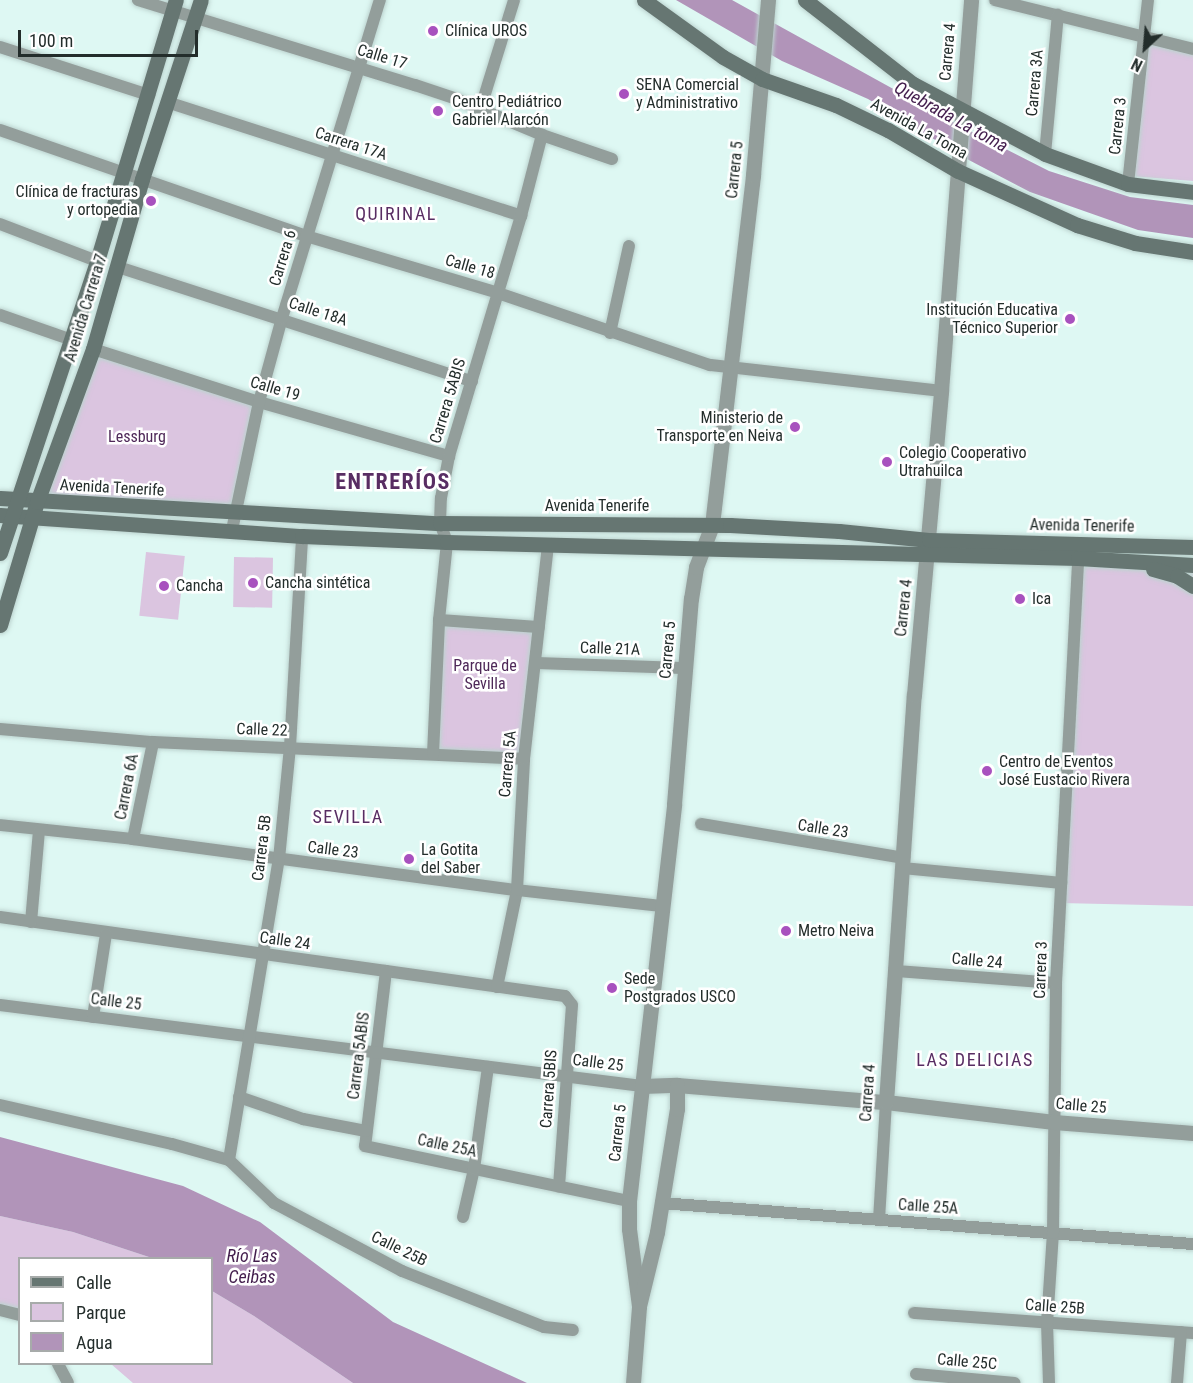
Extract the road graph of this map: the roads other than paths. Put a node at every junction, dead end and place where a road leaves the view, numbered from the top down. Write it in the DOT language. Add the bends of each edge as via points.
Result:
graph roads {
  1 [pos="138,0"];
  2 [pos="201,0"];
  3 [pos="380,0"];
  4 [pos="514,0"];
  5 [pos="644,0"];
  6 [pos="768,0"];
  7 [pos="804,0"];
  8 [pos="971,0"];
  9 [pos="995,0"];
  10 [pos="1148,0"];
  11 [pos="174,5"];
  12 [pos="1058,15"];
  13 [pos="196,17"];
  14 [pos="1144,38"];
  15 [pos="0,47"];
  16 [pos="1193,49"];
  17 [pos="360,68"];
  18 [pos="762,72"];
  19 [pos="149,95"];
  20 [pos="170,103"];
  21 [pos="480,110"];
  22 [pos="961,118"];
  23 [pos="0,130"];
  24 [pos="542,135"];
  25 [pos="1045,154"];
  26 [pos="333,155"];
  27 [pos="612,159"];
  28 [pos="958,171"];
  29 [pos="124,173"];
  30 [pos="142,179"];
  31 [pos="1128,184"];
  32 [pos="1190,190"];
  33 [pos="521,216"];
  34 [pos="0,224"];
  35 [pos="306,236"];
  36 [pos="628,246"];
  37 [pos="1193,252"];
  38 [pos="98,261"];
  39 [pos="118,267"];
  40 [pos="498,292"];
  41 [pos="0,315"];
  42 [pos="282,318"];
  43 [pos="610,333"];
  44 [pos="72,340"];
  45 [pos="93,349"];
  46 [pos="730,368"];
  47 [pos="472,381"];
  48 [pos="941,391"];
  49 [pos="259,402"];
  50 [pos="449,456"];
  51 [pos="0,498"];
  52 [pos="16,499"];
  53 [pos="36,509"];
  54 [pos="235,512"];
  55 [pos="5,515"];
  56 [pos="440,523"];
  57 [pos="712,525"];
  58 [pos="232,530"];
  59 [pos="302,536"];
  60 [pos="447,542"];
  61 [pos="548,543"];
  62 [pos="704,547"];
  63 [pos="928,547"];
  64 [pos="1193,547"];
  65 [pos="0,553"];
  66 [pos="1078,558"];
  67 [pos="1128,561"];
  68 [pos="1193,565"];
  69 [pos="1193,586"];
  70 [pos="440,620"];
  71 [pos="0,625"];
  72 [pos="539,627"];
  73 [pos="535,663"];
  74 [pos="684,668"];
  75 [pos="0,729"];
  76 [pos="153,742"];
  77 [pos="290,747"];
  78 [pos="433,754"];
  79 [pos="524,759"];
  80 [pos="701,824"];
  81 [pos="0,825"];
  82 [pos="39,830"];
  83 [pos="133,839"];
  84 [pos="279,859"];
  85 [pos="904,863"];
  86 [pos="1062,883"];
  87 [pos="517,890"];
  88 [pos="662,906"];
  89 [pos="0,918"];
  90 [pos="31,922"];
  91 [pos="106,934"];
  92 [pos="263,954"];
  93 [pos="386,971"];
  94 [pos="896,971"];
  95 [pos="1056,983"];
  96 [pos="497,987"];
  97 [pos="565,996"];
  98 [pos="0,1005"];
  99 [pos="93,1017"];
  100 [pos="251,1037"];
  101 [pos="376,1053"];
  102 [pos="488,1067"];
  103 [pos="566,1077"];
  104 [pos="677,1085"];
  105 [pos="642,1086"];
  106 [pos="239,1097"];
  107 [pos="886,1102"];
  108 [pos="0,1105"];
  109 [pos="1054,1122"];
  110 [pos="366,1131"];
  111 [pos="1193,1133"];
  112 [pos="365,1146"];
  113 [pos="229,1161"];
  114 [pos="474,1169"];
  115 [pos="559,1187"];
  116 [pos="629,1201"];
  117 [pos="661,1203"];
  118 [pos="463,1217"];
  119 [pos="879,1220"];
  120 [pos="629,1229"];
  121 [pos="657,1232"];
  122 [pos="1053,1233"];
  123 [pos="1193,1244"];
  124 [pos="639,1306"];
  125 [pos="0,1310"];
  126 [pos="914,1313"];
  127 [pos="18,1314"];
  128 [pos="1047,1323"];
  129 [pos="573,1330"];
  130 [pos="1187,1333"];
  131 [pos="59,1365"];
  132 [pos="916,1374"];
  133 [pos="68,1383"];
  134 [pos="633,1383"];
  135 [pos="1015,1383"];
  136 [pos="1049,1383"];
  137 [pos="1177,1383"];
  1 -- 11 [label="street, Calle 17"];
  2 -- 13 [label="main road, Avenida Carrera 7"];
  3 -- 17 [label="street, Carrera 6"];
  4 -- 21 [label="street"];
  5 -- 18 [label="main road, Avenida La Toma" via="723,57"];
  6 -- 18 [label="street, Carrera 5"];
  7 -- 22 [label="main road"];
  8 -- 22 [label="street, Carrera 4"];
  9 -- 12 [label="street"];
  10 -- 14 [label="street, Carrera 3"];
  11 -- 13 [label="street, Calle 17"];
  11 -- 19 [label="main road, Avenida Carrera 7"];
  12 -- 14 [label="street"];
  12 -- 25 [label="street, Carrera 3A"];
  13 -- 17 [label="street, Calle 17"];
  13 -- 20 [label="main road, Avenida Carrera 7"];
  14 -- 16 [label="street"];
  14 -- 31 [label="street, Carrera 3"];
  15 -- 19 [label="street"];
  17 -- 21 [label="street, Calle 17"];
  17 -- 26 [label="street, Carrera 6"];
  18 -- 28 [label="main road, Avenida La Toma" via="888,130"];
  18 -- 46 [label="street, Carrera 5"];
  19 -- 29 [label="main road, Avenida Carrera 7"];
  20 -- 26 [label="street, Carrera 17A"];
  20 -- 30 [label="main road, Avenida Carrera 7"];
  21 -- 24 [label="street, Calle 17"];
  22 -- 25 [label="main road"];
  22 -- 28 [label="street, Carrera 4"];
  23 -- 29 [label="street, Calle 18"];
  24 -- 27 [label="street, Calle 17"];
  24 -- 33 [label="street, Carrera 5ABIS"];
  25 -- 31 [label="main road"];
  26 -- 33 [label="street, Carrera 17A"];
  26 -- 35 [label="street, Carrera 6"];
  28 -- 37 [label="main road, Avenida La Toma" via="1077,225 1135,243"];
  28 -- 48 [label="street, Carrera 4"];
  29 -- 30 [label="street, Calle 18"];
  29 -- 38 [label="main road, Avenida Carrera 7"];
  30 -- 35 [label="street, Calle 18"];
  30 -- 39 [label="main road, Avenida Carrera 7"];
  31 -- 32 [label="main road"];
  33 -- 40 [label="street, Carrera 5ABIS"];
  34 -- 38 [label="street"];
  35 -- 40 [label="street, Calle 18"];
  35 -- 42 [label="street, Carrera 6"];
  36 -- 43 [label="street"];
  38 -- 44 [label="main road, Avenida Carrera 7"];
  39 -- 42 [label="street, Calle 18A"];
  39 -- 45 [label="main road, Avenida Carrera 7"];
  40 -- 43 [label="street, Calle 18"];
  40 -- 47 [label="street, Carrera 5ABIS"];
  41 -- 44 [label="street"];
  42 -- 47 [label="street, Calle 18A"];
  42 -- 49 [label="street, Carrera 6"];
  43 -- 46 [label="street, Calle 18"];
  44 -- 52 [label="main road, Avenida Carrera 7"];
  45 -- 49 [label="street, Calle 19"];
  45 -- 53 [label="main road, Avenida Carrera 7"];
  46 -- 48 [label="street, Calle 18"];
  46 -- 57 [label="street, Carrera 5"];
  47 -- 50 [label="street, Carrera 5ABIS"];
  48 -- 63 [label="street, Carrera 4"];
  49 -- 50 [label="street, Calle 19"];
  49 -- 54 [label="street, Carrera 6"];
  50 -- 56 [label="street, Carrera 5ABIS"];
  51 -- 52 [label="main road, Avenida Tenerife"];
  52 -- 53 [label="main road, Avenida Tenerife"];
  52 -- 55 [label="main road, Avenida Carrera 7"];
  53 -- 54 [label="main road, Avenida Tenerife"];
  53 -- 55 [label="main road, Avenida Tenerife"];
  53 -- 58 [label="main road, Avenida Tenerife"];
  53 -- 71 [label="main road, Avenida Carrera 7"];
  54 -- 56 [label="main road, Avenida Tenerife"];
  54 -- 58 [label="street, Carrera 6"];
  55 -- 65 [label="main road, Avenida Carrera 7"];
  56 -- 57 [label="main road, Avenida Tenerife"];
  56 -- 60 [label="street, Carrera 5ABIS"];
  57 -- 62 [label="street, Carrera 5"];
  57 -- 63 [label="main road, Avenida Tenerife" via="839,531"];
  58 -- 59 [label="main road, Avenida Tenerife"];
  59 -- 60 [label="main road, Avenida Tenerife"];
  59 -- 77 [label="street, Carrera 5B"];
  60 -- 61 [label="main road, Avenida Tenerife"];
  60 -- 70 [label="street, Carrera 5ABIS"];
  61 -- 62 [label="main road, Avenida Tenerife"];
  61 -- 72 [label="street, Carrera 5A"];
  62 -- 63 [label="main road, Avenida Tenerife"];
  62 -- 74 [label="street, Carrera 5" via="696,567"];
  63 -- 64 [label="main road, Avenida Tenerife"];
  63 -- 66 [label="main road, Avenida Tenerife"];
  63 -- 85 [label="street, Carrera 4"];
  66 -- 67 [label="main road, Avenida Tenerife"];
  66 -- 86 [label="street, Carrera 3"];
  67 -- 68 [label="main road, Avenida Tenerife"];
  67 -- 69 [label="main road" via="1177,576"];
  70 -- 72 [label="street"];
  70 -- 78 [label="street, Carrera 5ABIS"];
  72 -- 73 [label="street, Carrera 5A"];
  73 -- 74 [label="street, Calle 21A"];
  73 -- 79 [label="street, Carrera 5A"];
  74 -- 88 [label="street, Carrera 5"];
  75 -- 76 [label="street, Calle 22"];
  76 -- 77 [label="street, Calle 22"];
  76 -- 83 [label="street, Carrera 6A"];
  77 -- 78 [label="street, Calle 22"];
  77 -- 84 [label="street, Carrera 5B"];
  78 -- 79 [label="street, Calle 22"];
  79 -- 87 [label="street, Carrera 5A"];
  80 -- 85 [label="street, Calle 23"];
  81 -- 82 [label="street, Calle 23"];
  82 -- 83 [label="street, Calle 23"];
  82 -- 90 [label="street"];
  83 -- 84 [label="street, Calle 23"];
  84 -- 87 [label="street, Calle 23"];
  84 -- 92 [label="street, Carrera 5B"];
  85 -- 86 [label="street, Calle 23"];
  85 -- 94 [label="street, Carrera 4"];
  86 -- 95 [label="street, Carrera 3"];
  87 -- 88 [label="street, Calle 23"];
  87 -- 96 [label="street, Carrera 5A"];
  88 -- 105 [label="street, Carrera 5"];
  89 -- 90 [label="street, Calle 24"];
  90 -- 91 [label="street, Calle 24"];
  91 -- 92 [label="street, Calle 24"];
  91 -- 99 [label="street"];
  92 -- 93 [label="street, Calle 24"];
  92 -- 100 [label="street, Carrera 5B"];
  93 -- 96 [label="street, Calle 24"];
  93 -- 101 [label="street, Carrera 5ABIS"];
  94 -- 95 [label="street, Calle 24"];
  94 -- 107 [label="street, Carrera 4"];
  95 -- 109 [label="street, Carrera 3"];
  96 -- 97 [label="street, Calle 24"];
  97 -- 103 [label="street, Carrera 5BIS" via="572,1005"];
  98 -- 99 [label="street, Calle 25"];
  99 -- 100 [label="street, Calle 25"];
  100 -- 101 [label="street, Calle 25"];
  100 -- 106 [label="street, Carrera 5B"];
  101 -- 102 [label="street, Calle 25"];
  101 -- 110 [label="street, Carrera 5ABIS"];
  102 -- 103 [label="street, Calle 25"];
  102 -- 114 [label="street"];
  103 -- 105 [label="street, Calle 25"];
  103 -- 115 [label="street, Carrera 5BIS"];
  104 -- 105 [label="street, Calle 25"];
  104 -- 107 [label="street, Calle 25"];
  104 -- 117 [label="street, Carrera 5" via="677,1108"];
  105 -- 116 [label="street, Carrera 5"];
  106 -- 110 [label="street" via="303,1119"];
  106 -- 113 [label="street, Carrera 5B"];
  107 -- 109 [label="street, Calle 25"];
  107 -- 119 [label="street, Carrera 4"];
  108 -- 113 [label="street"];
  109 -- 111 [label="street, Calle 25"];
  109 -- 122 [label="street, Carrera 3"];
  110 -- 112 [label="street, Carrera 5ABIS"];
  112 -- 114 [label="street, Calle 25A"];
  113 -- 129 [label="street, Calle 25B" via="274,1203 402,1271 544,1327"];
  114 -- 115 [label="street, Calle 25A"];
  114 -- 118 [label="street"];
  115 -- 116 [label="street, Calle 25A"];
  116 -- 120 [label="street, Carrera 5"];
  117 -- 119 [label="street, Calle 25A"];
  117 -- 121 [label="street, Carrera 5"];
  119 -- 122 [label="street, Calle 25A"];
  120 -- 121 [label="street" via="642,1241"];
  120 -- 124 [label="street, Carrera 5"];
  121 -- 124 [label="street, Carrera 5"];
  122 -- 123 [label="street, Calle 25A"];
  122 -- 128 [label="street, Carrera 3"];
  124 -- 134 [label="street, Carrera 5"];
  125 -- 127 [label="street"];
  126 -- 128 [label="street, Calle 25B"];
  128 -- 130 [label="street, Calle 25B"];
  128 -- 136 [label="street, Carrera 3"];
  130 -- 137 [label="street"];
  131 -- 133 [label="street"];
  132 -- 135 [label="street, Calle 25C"];
}
